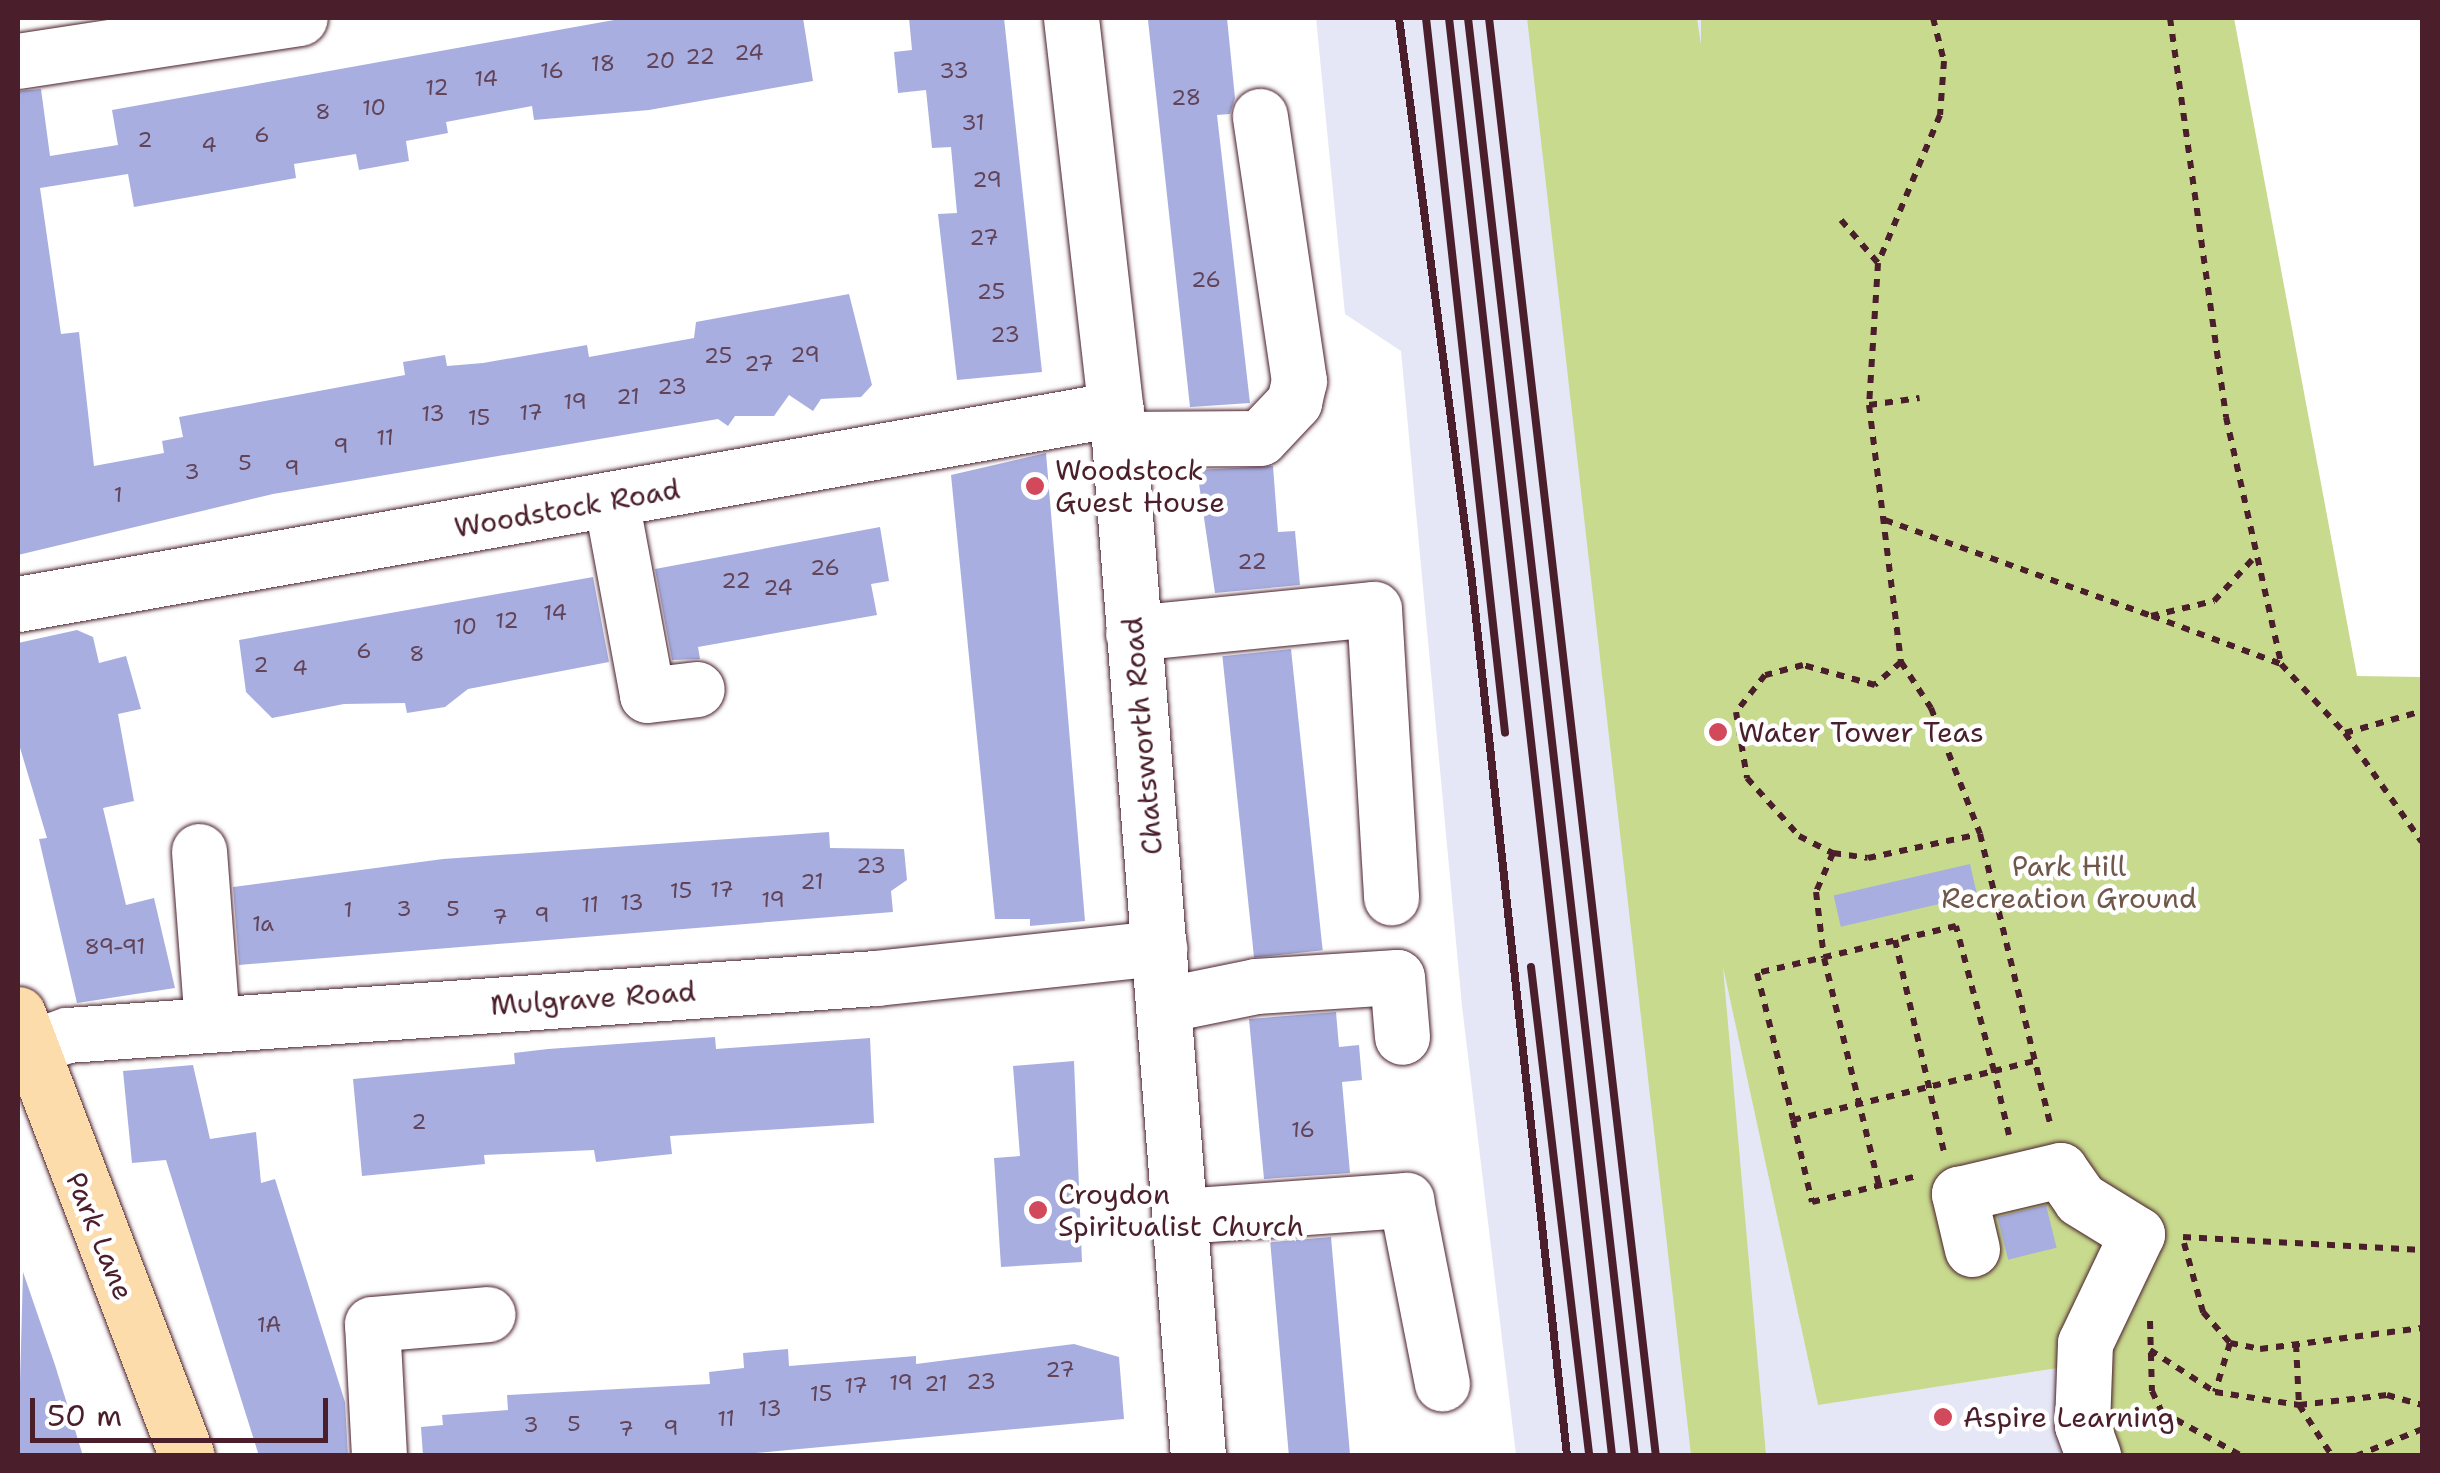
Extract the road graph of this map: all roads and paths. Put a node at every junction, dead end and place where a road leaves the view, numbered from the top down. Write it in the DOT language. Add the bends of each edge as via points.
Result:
graph roads {
  1 [pos="300,18"];
  2 [pos="1071,18"];
  3 [pos="1933,18"];
  4 [pos="2170,18"];
  5 [pos="142,30"];
  6 [pos="18,62"];
  7 [pos="1260,116"];
  8 [pos="1841,220"];
  9 [pos="1878,263"];
  10 [pos="1920,398"];
  11 [pos="1869,405"];
  12 [pos="1118,424"];
  13 [pos="611,500"];
  14 [pos="1885,520"];
  15 [pos="2253,559"];
  16 [pos="18,604"];
  17 [pos="2151,616"];
  18 [pos="1133,633"];
  19 [pos="1901,662"];
  20 [pos="2281,664"];
  21 [pos="697,688"];
  22 [pos="2422,711"];
  23 [pos="2345,734"];
  24 [pos="1980,834"];
  25 [pos="2422,842"];
  26 [pos="199,851"];
  27 [pos="1833,853"];
  28 [pos="1391,897"];
  29 [pos="1895,940"];
  30 [pos="1159,948"];
  31 [pos="1824,958"];
  32 [pos="1163,1005"];
  33 [pos="212,1025"];
  34 [pos="23,1031"];
  35 [pos="1402,1037"];
  36 [pos="2038,1060"];
  37 [pos="1994,1071"];
  38 [pos="1930,1086"];
  39 [pos="1859,1104"];
  40 [pos="1793,1120"];
  41 [pos="2036,1162"];
  42 [pos="1948,1169"];
  43 [pos="1930,1173"];
  44 [pos="1879,1186"];
  45 [pos="1181,1216"];
  46 [pos="2160,1235"];
  47 [pos="1972,1249"];
  48 [pos="2422,1250"];
  49 [pos="488,1314"];
  50 [pos="2151,1323"];
  51 [pos="2422,1328"];
  52 [pos="2230,1344"];
  53 [pos="2296,1344"];
  54 [pos="2150,1350"];
  55 [pos="1442,1383"];
  56 [pos="2215,1392"];
  57 [pos="2299,1405"];
  58 [pos="2422,1405"];
  59 [pos="2422,1429"];
  60 [pos="187,1456"];
  61 [pos="380,1456"];
  62 [pos="1198,1456"];
  63 [pos="2093,1456"];
  64 [pos="2242,1456"];
  65 [pos="2332,1456"];
  66 [pos="2356,1456"];
  1 -- 5 [label="street"];
  2 -- 12 [label="street, Chatsworth Road"];
  3 -- 9 [label="path" via="1944,61 1940,115"];
  4 -- 15 [label="path"];
  5 -- 6 [label="street"];
  7 -- 12 [label="street, Woodstock Road" via="1299,380 1294,402 1260,438"];
  8 -- 9 [label="path"];
  9 -- 11 [label="path"];
  10 -- 11 [label="path"];
  11 -- 14 [label="path"];
  12 -- 13 [label="street, Woodstock Road"];
  12 -- 18 [label="street, Chatsworth Road"];
  13 -- 16 [label="street, Woodstock Road"];
  13 -- 21 [label="street" via="647,695"];
  14 -- 17 [label="path"];
  14 -- 19 [label="path"];
  15 -- 17 [label="path" via="2214,601"];
  15 -- 20 [label="path"];
  17 -- 20 [label="path"];
  18 -- 28 [label="street" via="1374,609"];
  18 -- 30 [label="street, Chatsworth Road"];
  19 -- 24 [label="path" via="1931,708"];
  19 -- 27 [label="path" via="1875,685 1787,667 1747,690 1736,712 1746,778 1799,836"];
  20 -- 23 [label="path"];
  22 -- 23 [label="path"];
  23 -- 25 [label="path"];
  24 -- 27 [label="path" via="1868,858"];
  24 -- 36 [label="path"];
  26 -- 33 [label="street"];
  27 -- 31 [label="path" via="1816,892"];
  29 -- 31 [label="path"];
  29 -- 37 [label="path" via="1956,926"];
  29 -- 38 [label="path"];
  30 -- 32 [label="street, Chatsworth Road"];
  30 -- 33 [label="street, Mulgrave Road" via="876,978"];
  31 -- 39 [label="path"];
  31 -- 40 [label="path" via="1757,973"];
  32 -- 35 [label="street" via="1256,986 1397,978"];
  32 -- 45 [label="street, Chatsworth Road"];
  33 -- 34 [label="street, Mulgrave Road" via="68,1036"];
  34 -- 60 [label="main road, Park Lane"];
  36 -- 37 [label="path"];
  36 -- 41 [label="path"];
  37 -- 38 [label="path"];
  37 -- 41 [label="path"];
  38 -- 39 [label="path"];
  38 -- 42 [label="path"];
  39 -- 40 [label="path"];
  39 -- 44 [label="path"];
  40 -- 44 [label="path" via="1812,1202"];
  41 -- 46 [label="street" via="2080,1199"];
  41 -- 47 [label="street" via="1959,1194"];
  43 -- 44 [label="path"];
  45 -- 55 [label="street" via="1406,1200"];
  45 -- 62 [label="street, Chatsworth Road"];
  46 -- 48 [label="path"];
  46 -- 52 [label="path"];
  46 -- 63 [label="street" via="2085,1343 2081,1412"];
  49 -- 61 [label="street" via="372,1324"];
  50 -- 54 [label="path"];
  51 -- 53 [label="path"];
  52 -- 53 [label="path"];
  52 -- 56 [label="path"];
  53 -- 57 [label="path"];
  54 -- 56 [label="path"];
  54 -- 64 [label="path" via="2162,1412"];
  56 -- 57 [label="path"];
  57 -- 58 [label="path" via="2386,1395"];
  57 -- 65 [label="path"];
  59 -- 66 [label="path"];
}
